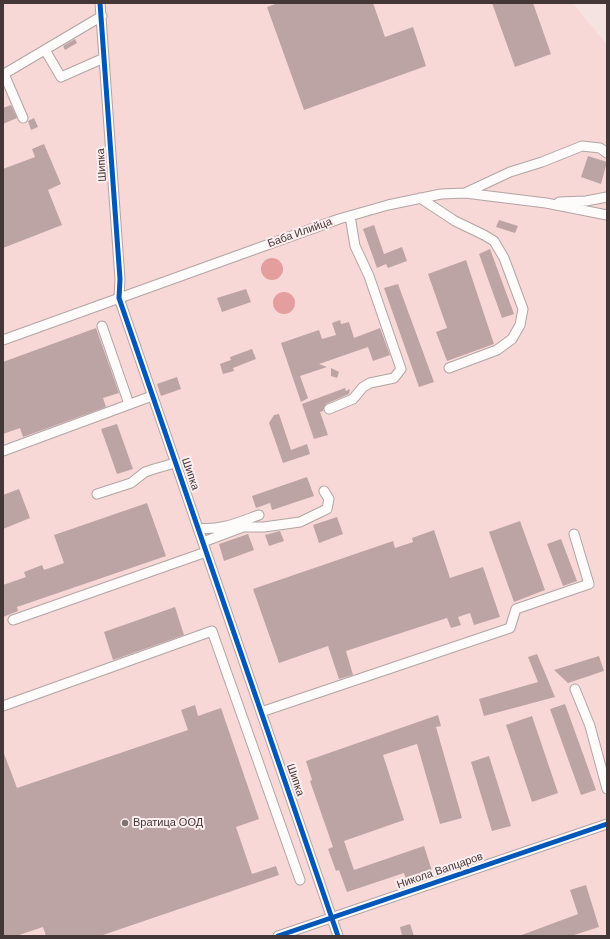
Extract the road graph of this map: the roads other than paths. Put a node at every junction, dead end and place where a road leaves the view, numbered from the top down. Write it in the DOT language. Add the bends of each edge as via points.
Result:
graph roads {
  1 [pos="100,3"];
  2 [pos="102,16"];
  3 [pos="45,50"];
  4 [pos="104,58"];
  5 [pos="23,118"];
  6 [pos="607,153"];
  7 [pos="465,193"];
  8 [pos="607,196"];
  9 [pos="420,198"];
  10 [pos="546,203"];
  11 [pos="607,215"];
  12 [pos="350,216"];
  13 [pos="119,298"];
  14 [pos="102,326"];
  15 [pos="3,340"];
  16 [pos="449,368"];
  17 [pos="152,396"];
  18 [pos="129,404"];
  19 [pos="329,409"];
  20 [pos="3,451"];
  21 [pos="175,463"];
  22 [pos="324,491"];
  23 [pos="97,494"];
  24 [pos="259,514"];
  25 [pos="198,528"];
  26 [pos="574,534"];
  27 [pos="202,542"];
  28 [pos="206,552"];
  29 [pos="13,620"];
  30 [pos="575,688"];
  31 [pos="3,706"];
  32 [pos="261,712"];
  33 [pos="607,789"];
  34 [pos="607,824"];
  35 [pos="300,880"];
  36 [pos="332,918"];
  37 [pos="278,936"];
  38 [pos="338,936"];
  1 -- 2 [label="street, Шипка"];
  2 -- 3 [label="street"];
  2 -- 4 [label="street, Шипка"];
  3 -- 4 [label="street" via="61,77"];
  3 -- 5 [label="street" via="4,74"];
  4 -- 13 [label="street, Шипка" via="120,280"];
  6 -- 7 [label="street" via="600,148 582,146 510,172"];
  7 -- 9 [label="street, Баба Илийца"];
  7 -- 10 [label="street, Баба Илийца"];
  8 -- 10 [label="street" via="586,201"];
  9 -- 12 [label="street, Баба Илийца"];
  9 -- 16 [label="street" via="455,221 494,241 504,258 523,309 520,326 512,339 497,350"];
  10 -- 11 [label="street, Баба Илийца"];
  12 -- 13 [label="street, Баба Илийца"];
  12 -- 19 [label="street" via="355,246 369,276 401,368 394,378 370,382 353,399"];
  13 -- 15 [label="street, Баба Илийца"];
  13 -- 17 [label="street, Шипка"];
  14 -- 18 [label="street"];
  17 -- 18 [label="street"];
  17 -- 21 [label="street, Шипка"];
  18 -- 20 [label="street"];
  21 -- 23 [label="street" via="145,472 131,483"];
  21 -- 25 [label="street, Шипка"];
  22 -- 27 [label="street" via="329,499 327,509 300,522 243,527"];
  24 -- 25 [label="street" via="223,528"];
  25 -- 27 [label="street, Шипка"];
  26 -- 32 [label="street" via="589,584 516,610 510,628"];
  27 -- 28 [label="street, Шипка"];
  28 -- 29 [label="street"];
  28 -- 32 [label="street, Шипка"];
  30 -- 33 [label="street" via="590,726"];
  31 -- 35 [label="street" via="212,631"];
  32 -- 36 [label="street, Шипка"];
  34 -- 36 [label="street, Никола Вапцаров"];
  36 -- 37 [label="street, Никола Вапцаров"];
  36 -- 38 [label="street, Шипка"];
}
